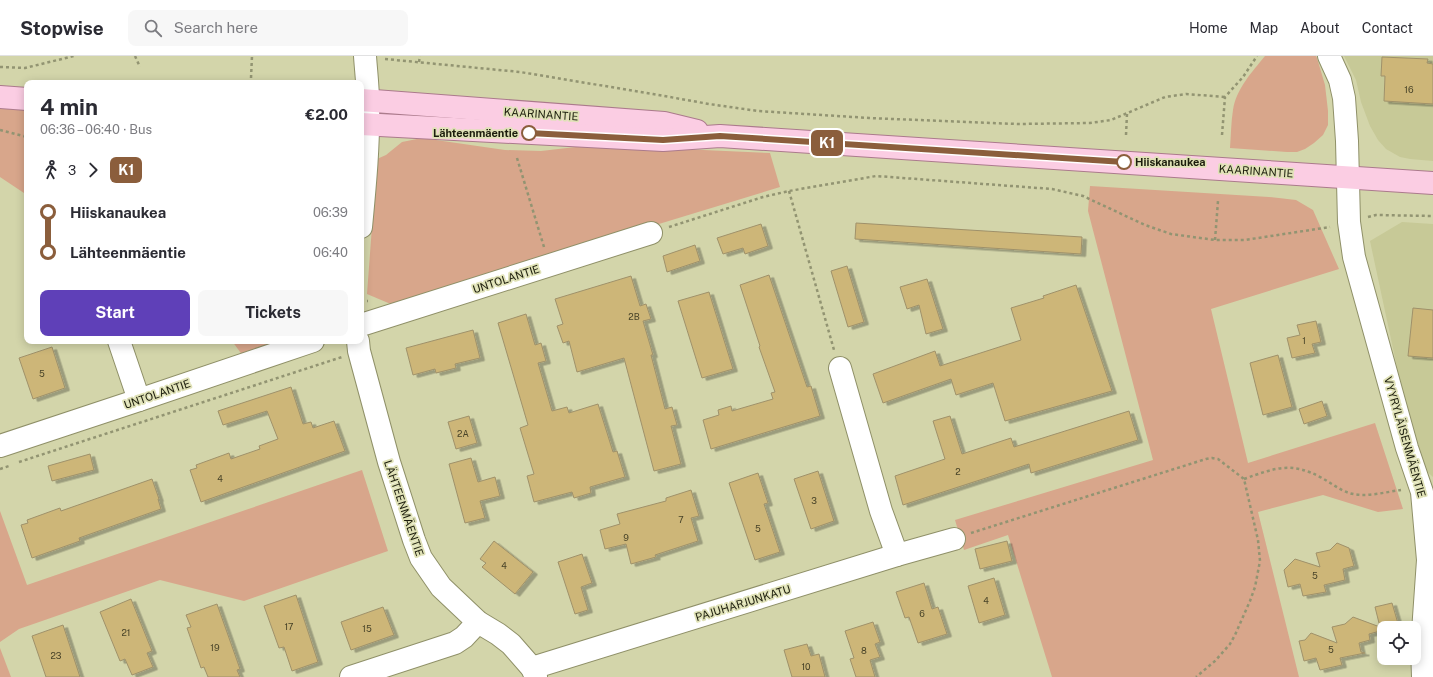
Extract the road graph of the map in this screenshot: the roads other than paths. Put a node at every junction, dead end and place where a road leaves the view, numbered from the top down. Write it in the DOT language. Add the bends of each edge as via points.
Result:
graph roads {
  1 [pos="365,56"];
  2 [pos="1329,56"];
  3 [pos="24,86"];
  4 [pos="0,87"];
  5 [pos="0,97"];
  6 [pos="24,99"];
  7 [pos="365,100"];
  8 [pos="364,124"];
  9 [pos="720,136"];
  10 [pos="1348,177"];
  11 [pos="1433,183"];
  12 [pos="364,193"];
  13 [pos="651,233"];
  14 [pos="364,324"];
  15 [pos="120,344"];
  16 [pos="304,344"];
  17 [pos="359,346"];
  18 [pos="840,368"];
  19 [pos="139,400"];
  20 [pos="0,446"];
  21 [pos="1428,492"];
  22 [pos="954,539"];
  23 [pos="897,555"];
  24 [pos="478,622"];
  25 [pos="534,672"];
  26 [pos="351,677"];
  27 [pos="1423,677"];
  1 -- 7 [label="street"];
  2 -- 10 [label="street, VYYRYLÄISENMÄENTIE" via="1340,80 1344,98"];
  3 -- 4 [label="main road"];
  5 -- 6 [label="main road"];
  7 -- 8 [label="street"];
  7 -- 9 [label="main road, KAARINANTIE" via="664,123"];
  8 -- 9 [label="main road, KAARINANTIE" via="663,140"];
  8 -- 12 [label="street"];
  9 -- 10 [label="main road, KAARINANTIE"];
  10 -- 11 [label="main road, KAARINANTIE"];
  10 -- 21 [label="street, VYYRYLÄISENMÄENTIE" via="1349,222 1354,257 1407,448"];
  13 -- 14 [label="street, UNTOLANTIE"];
  15 -- 19 [label="street"];
  16 -- 19 [label="street, UNTOLANTIE"];
  17 -- 24 [label="street, LÄHTEENMÄENTIE" via="389,462 421,558 441,587"];
  18 -- 23 [label="street" via="881,511"];
  19 -- 20 [label="street, UNTOLANTIE"];
  21 -- 27 [label="street, VYYRYLÄISENMÄENTIE"];
  22 -- 23 [label="street, PAJUHARJUNKATU"];
  23 -- 25 [label="street, PAJUHARJUNKATU"];
  24 -- 25 [label="street, LÄHTEENMÄENTIE" via="511,644"];
  24 -- 26 [label="street" via="455,643"];
}
